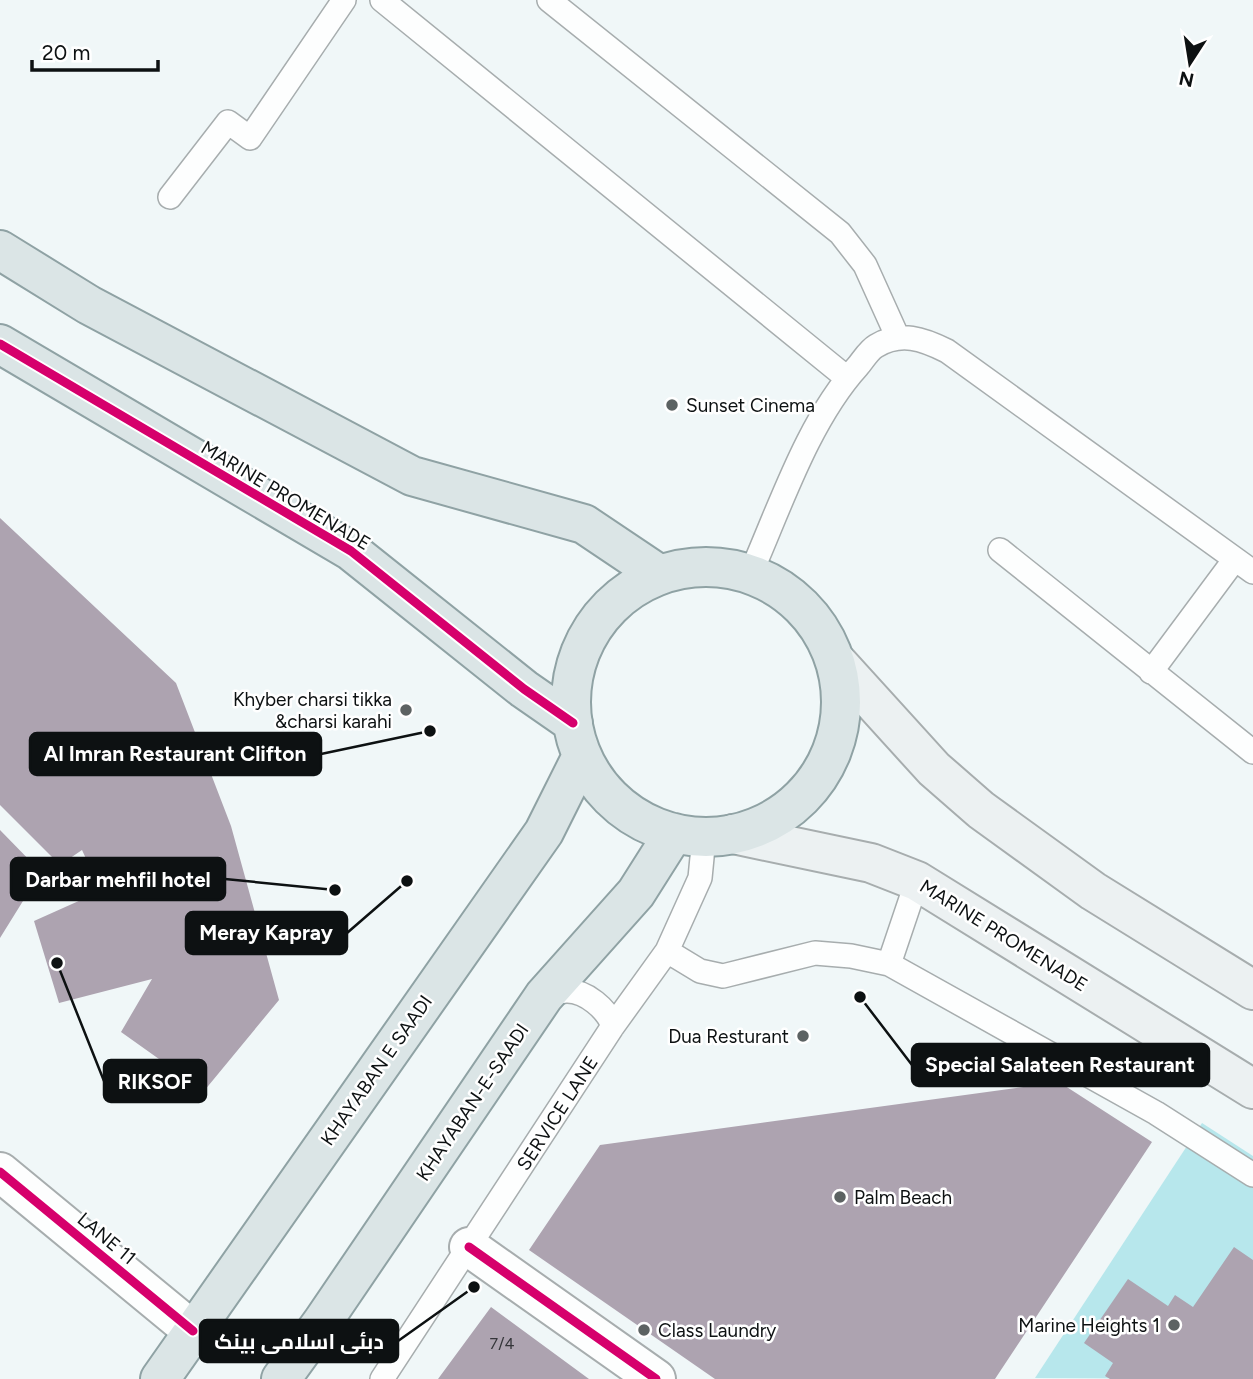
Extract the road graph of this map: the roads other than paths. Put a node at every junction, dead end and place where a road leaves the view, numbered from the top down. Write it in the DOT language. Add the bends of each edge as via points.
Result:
graph roads {
  1 [pos="344,0"];
  2 [pos="382,0"];
  3 [pos="549,0"];
  4 [pos="170,197"];
  5 [pos="0,250"];
  6 [pos="898,338"];
  7 [pos="0,344"];
  8 [pos="847,378"];
  9 [pos="1000,550"];
  10 [pos="1244,566"];
  11 [pos="750,575"];
  12 [pos="660,576"];
  13 [pos="835,660"];
  14 [pos="1151,672"];
  15 [pos="578,740"];
  16 [pos="1253,752"];
  17 [pos="704,835"];
  18 [pos="917,881"];
  19 [pos="667,951"];
  20 [pos="889,964"];
  21 [pos="1253,990"];
  22 [pos="544,996"];
  23 [pos="613,1026"];
  24 [pos="1253,1089"];
  25 [pos="0,1172"];
  26 [pos="1253,1175"];
  27 [pos="469,1247"];
  28 [pos="193,1331"];
  29 [pos="160,1379"];
  30 [pos="281,1379"];
  31 [pos="382,1379"];
  32 [pos="656,1379"];
  1 -- 4 [label="lane" via="250,138 228,122"];
  2 -- 8 [label="lane"];
  3 -- 6 [label="lane" via="840,233 865,265"];
  5 -- 12 [label="main road" via="89,305 412,476 584,524"];
  6 -- 8 [label="lane" via="875,346"];
  6 -- 10 [label="lane" via="920,338 947,351"];
  7 -- 15 [label="main road, MARINE PROMENADE" via="351,551 524,689"];
  8 -- 11 [label="lane" via="814,428"];
  9 -- 14 [label="lane"];
  10 -- 14 [label="lane"];
  11 -- 12 [label="main road" via="690,568"];
  11 -- 13 [label="main road" via="803,608 822,632"];
  12 -- 15 [label="main road" via="608,609 589,634 576,663 571,693"];
  13 -- 17 [label="main road" via="841,717 824,770 785,812 760,826"];
  13 -- 21 [label="main road" via="934,769 981,810 1093,891"];
  14 -- 16 [label="lane"];
  15 -- 17 [label="main road" via="597,783 620,805 645,823"];
  15 -- 28 [label="main road, KHAYABAN E SAADI" via="544,832"];
  17 -- 18 [label="main road, MARINE PROMENADE" via="871,863"];
  17 -- 19 [label="lane, SERVICE LANE" via="700,878"];
  17 -- 22 [label="main road, KHAYABAN-E-SAADI" via="636,893"];
  18 -- 20 [label="lane"];
  18 -- 24 [label="main road, MARINE PROMENADE"];
  19 -- 20 [label="lane" via="700,971 723,976 815,953"];
  19 -- 23 [label="lane, SERVICE LANE"];
  20 -- 26 [label="lane" via="1156,1113"];
  22 -- 23 [label="lane" via="567,991 584,996 610,1016"];
  22 -- 30 [label="main road, KHAYABAN-E-SAADI"];
  23 -- 27 [label="lane, SERVICE LANE"];
  25 -- 28 [label="street, LANE 11"];
  27 -- 31 [label="lane, SERVICE LANE"];
  27 -- 32 [label="street"];
  28 -- 29 [label="main road, KHAYABAN E SAADI"];
}
